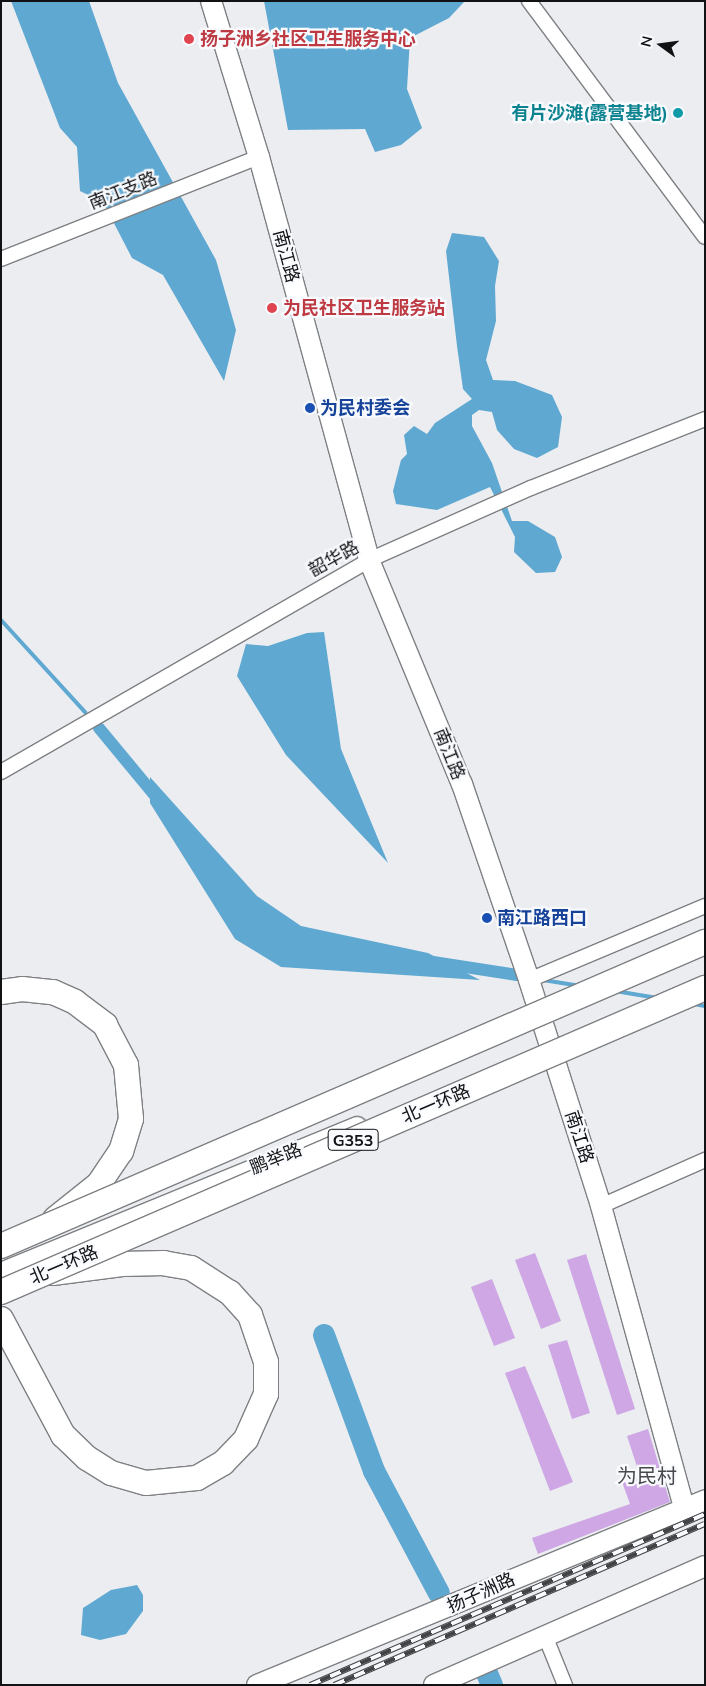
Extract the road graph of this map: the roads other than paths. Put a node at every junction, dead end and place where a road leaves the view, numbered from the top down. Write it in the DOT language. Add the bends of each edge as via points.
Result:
graph roads {
  1 [pos="211,1"];
  2 [pos="529,1"];
  3 [pos="259,157"];
  4 [pos="705,237"];
  5 [pos="1,259"];
  6 [pos="705,419"];
  7 [pos="370,560"];
  8 [pos="1,772"];
  9 [pos="705,906"];
  10 [pos="705,942"];
  11 [pos="528,980"];
  12 [pos="705,988"];
  13 [pos="1,992"];
  14 [pos="550,1046"];
  15 [pos="705,1160"];
  16 [pos="602,1206"];
  17 [pos="46,1226"];
  18 [pos="1,1246"];
  19 [pos="1,1272"];
  20 [pos="42,1274"];
  21 [pos="1,1292"];
  22 [pos="1,1319"];
  23 [pos="705,1500"];
  24 [pos="684,1507"];
  25 [pos="705,1566"];
  26 [pos="546,1638"];
  27 [pos="257,1685"];
  28 [pos="434,1685"];
  29 [pos="565,1685"];
  1 -- 3 [label="main road, 南江路"];
  2 -- 4 [label="street"];
  3 -- 5 [label="street, 南江支路"];
  3 -- 7 [label="main road, 南江路"];
  6 -- 7 [label="street, 韶华路" via="532,488"];
  7 -- 8 [label="street, 韶华路"];
  7 -- 11 [label="main road, 南江路" via="462,784"];
  9 -- 11 [label="street"];
  10 -- 17 [label="highway, G353, bridge"];
  11 -- 14 [label="main road, 南江路"];
  12 -- 20 [label="highway, 北一环路 / G353, bridge"];
  13 -- 17 [label="highway" via="22,989 53,992 94,1015 116,1041 126,1065 131,1119 121,1151 99,1184"];
  14 -- 16 [label="main road, 南江路"];
  14 -- 19 [label="street, 鹏举路"];
  15 -- 16 [label="street"];
  16 -- 24 [label="main road, 南江路"];
  17 -- 18 [label="highway, G353, bridge"];
  20 -- 21 [label="highway, 北一环路 / G353, bridge"];
  20 -- 22 [label="highway, bridge" via="122,1264 164,1263 190,1268 225,1289 250,1315 266,1362 266,1394 246,1439 223,1463 197,1478 171,1484 111,1473 87,1458 63,1435"];
  23 -- 24 [label="main road, 扬子洲路"];
  24 -- 27 [label="main road, 扬子洲路"];
  25 -- 26 [label="main road"];
  26 -- 28 [label="main road"];
  26 -- 29 [label="street"];
}
